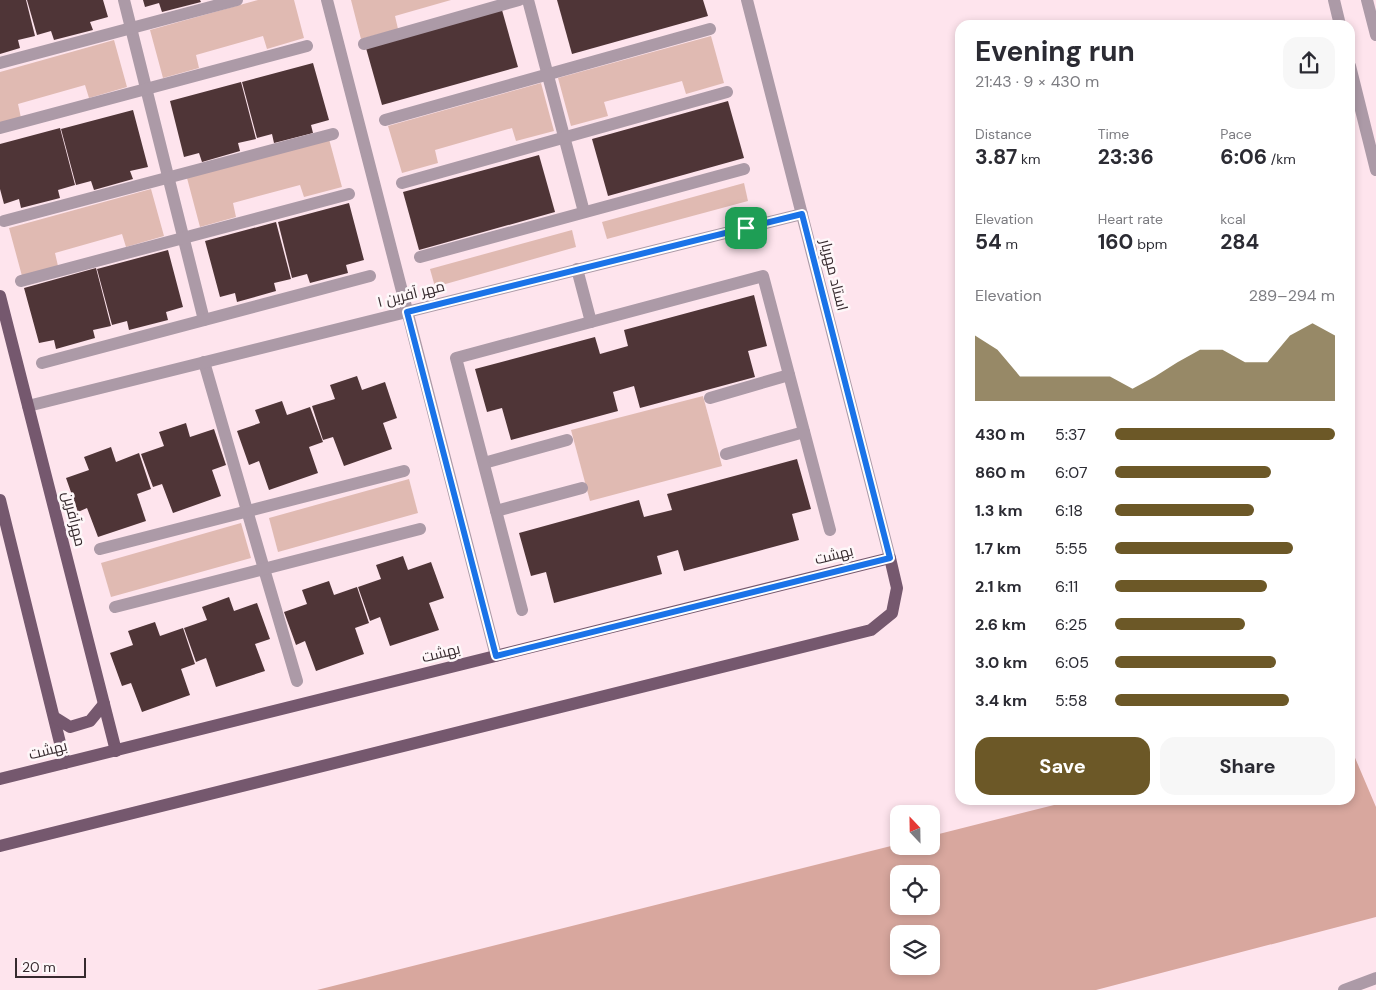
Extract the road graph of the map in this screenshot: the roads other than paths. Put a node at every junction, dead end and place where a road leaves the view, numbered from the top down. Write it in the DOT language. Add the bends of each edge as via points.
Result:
graph roads {
  1 [pos="124,0"];
  2 [pos="237,0"];
  3 [pos="328,0"];
  4 [pos="519,0"];
  5 [pos="528,0"];
  6 [pos="747,0"];
  7 [pos="1334,0"];
  8 [pos="1367,0"];
  9 [pos="1339,20"];
  10 [pos="131,28"];
  11 [pos="710,29"];
  12 [pos="1376,35"];
  13 [pos="364,44"];
  14 [pos="307,46"];
  15 [pos="0,63"];
  16 [pos="548,74"];
  17 [pos="1355,86"];
  18 [pos="146,89"];
  19 [pos="727,92"];
  20 [pos="385,120"];
  21 [pos="0,128"];
  22 [pos="333,134"];
  23 [pos="565,138"];
  24 [pos="744,168"];
  25 [pos="1376,170"];
  26 [pos="168,177"];
  27 [pos="402,183"];
  28 [pos="349,194"];
  29 [pos="584,212"];
  30 [pos="802,214"];
  31 [pos="4,221"];
  32 [pos="184,238"];
  33 [pos="420,257"];
  34 [pos="577,269"];
  35 [pos="370,276"];
  36 [pos="21,281"];
  37 [pos="0,296"];
  38 [pos="407,312"];
  39 [pos="204,320"];
  40 [pos="591,322"];
  41 [pos="204,362"];
  42 [pos="42,363"];
  43 [pos="789,375"];
  44 [pos="710,398"];
  45 [pos="28,406"];
  46 [pos="804,432"];
  47 [pos="567,440"];
  48 [pos="726,454"];
  49 [pos="484,463"];
  50 [pos="404,471"];
  51 [pos="582,488"];
  52 [pos="0,500"];
  53 [pos="247,511"];
  54 [pos="496,511"];
  55 [pos="420,529"];
  56 [pos="830,530"];
  57 [pos="100,549"];
  58 [pos="890,558"];
  59 [pos="264,569"];
  60 [pos="115,607"];
  61 [pos="522,610"];
  62 [pos="496,656"];
  63 [pos="297,681"];
  64 [pos="104,704"];
  65 [pos="54,717"];
  66 [pos="116,751"];
  67 [pos="65,763"];
  68 [pos="0,779"];
  69 [pos="0,846"];
  70 [pos="1376,978"];
  71 [pos="1344,990"];
  1 -- 10 [label="street"];
  2 -- 10 [label="street"];
  3 -- 38 [label="street"];
  4 -- 13 [label="street"];
  5 -- 16 [label="street"];
  6 -- 30 [label="street, استاد مهریار"];
  7 -- 9 [label="street"];
  8 -- 12 [label="street"];
  10 -- 15 [label="street"];
  10 -- 18 [label="street"];
  11 -- 16 [label="street"];
  14 -- 18 [label="street"];
  16 -- 20 [label="street"];
  16 -- 23 [label="street"];
  17 -- 25 [label="street"];
  18 -- 21 [label="street"];
  18 -- 26 [label="street"];
  19 -- 23 [label="street"];
  22 -- 26 [label="street"];
  23 -- 27 [label="street"];
  23 -- 29 [label="street"];
  24 -- 29 [label="street"];
  26 -- 31 [label="street"];
  26 -- 32 [label="street"];
  28 -- 32 [label="street"];
  29 -- 33 [label="street"];
  30 -- 34 [label="street, مهر آفرین ۱"];
  30 -- 58 [label="street, استاد مهریار"];
  32 -- 36 [label="street"];
  32 -- 39 [label="street"];
  34 -- 38 [label="street, مهر آفرین ۱"];
  34 -- 40 [label="street"];
  35 -- 39 [label="street"];
  37 -- 45 [label="main road, مهرآفرین"];
  38 -- 41 [label="street, مهر آفرین ۱"];
  38 -- 62 [label="street"];
  39 -- 42 [label="street"];
  40 -- 43 [label="street" via="763,276"];
  40 -- 49 [label="street" via="456,358"];
  41 -- 45 [label="street, مهر آفرین ۱"];
  41 -- 53 [label="street"];
  43 -- 44 [label="street"];
  43 -- 46 [label="street"];
  45 -- 64 [label="main road, مهرآفرین"];
  46 -- 48 [label="street"];
  46 -- 56 [label="street"];
  47 -- 49 [label="street"];
  49 -- 54 [label="street"];
  50 -- 53 [label="street"];
  51 -- 54 [label="street"];
  52 -- 65 [label="main road"];
  53 -- 57 [label="street"];
  53 -- 59 [label="street"];
  54 -- 61 [label="street"];
  55 -- 59 [label="street"];
  58 -- 62 [label="main road, بهشت"];
  58 -- 69 [label="main road" via="897,588 892,612 871,630"];
  59 -- 60 [label="street"];
  59 -- 63 [label="street"];
  62 -- 66 [label="main road, بهشت"];
  64 -- 65 [label="main road" via="90,722 70,727"];
  64 -- 66 [label="main road, مهرآفرین"];
  65 -- 67 [label="main road"];
  66 -- 67 [label="main road, بهشت"];
  67 -- 68 [label="main road, بهشت"];
  70 -- 71 [label="street"];
}
